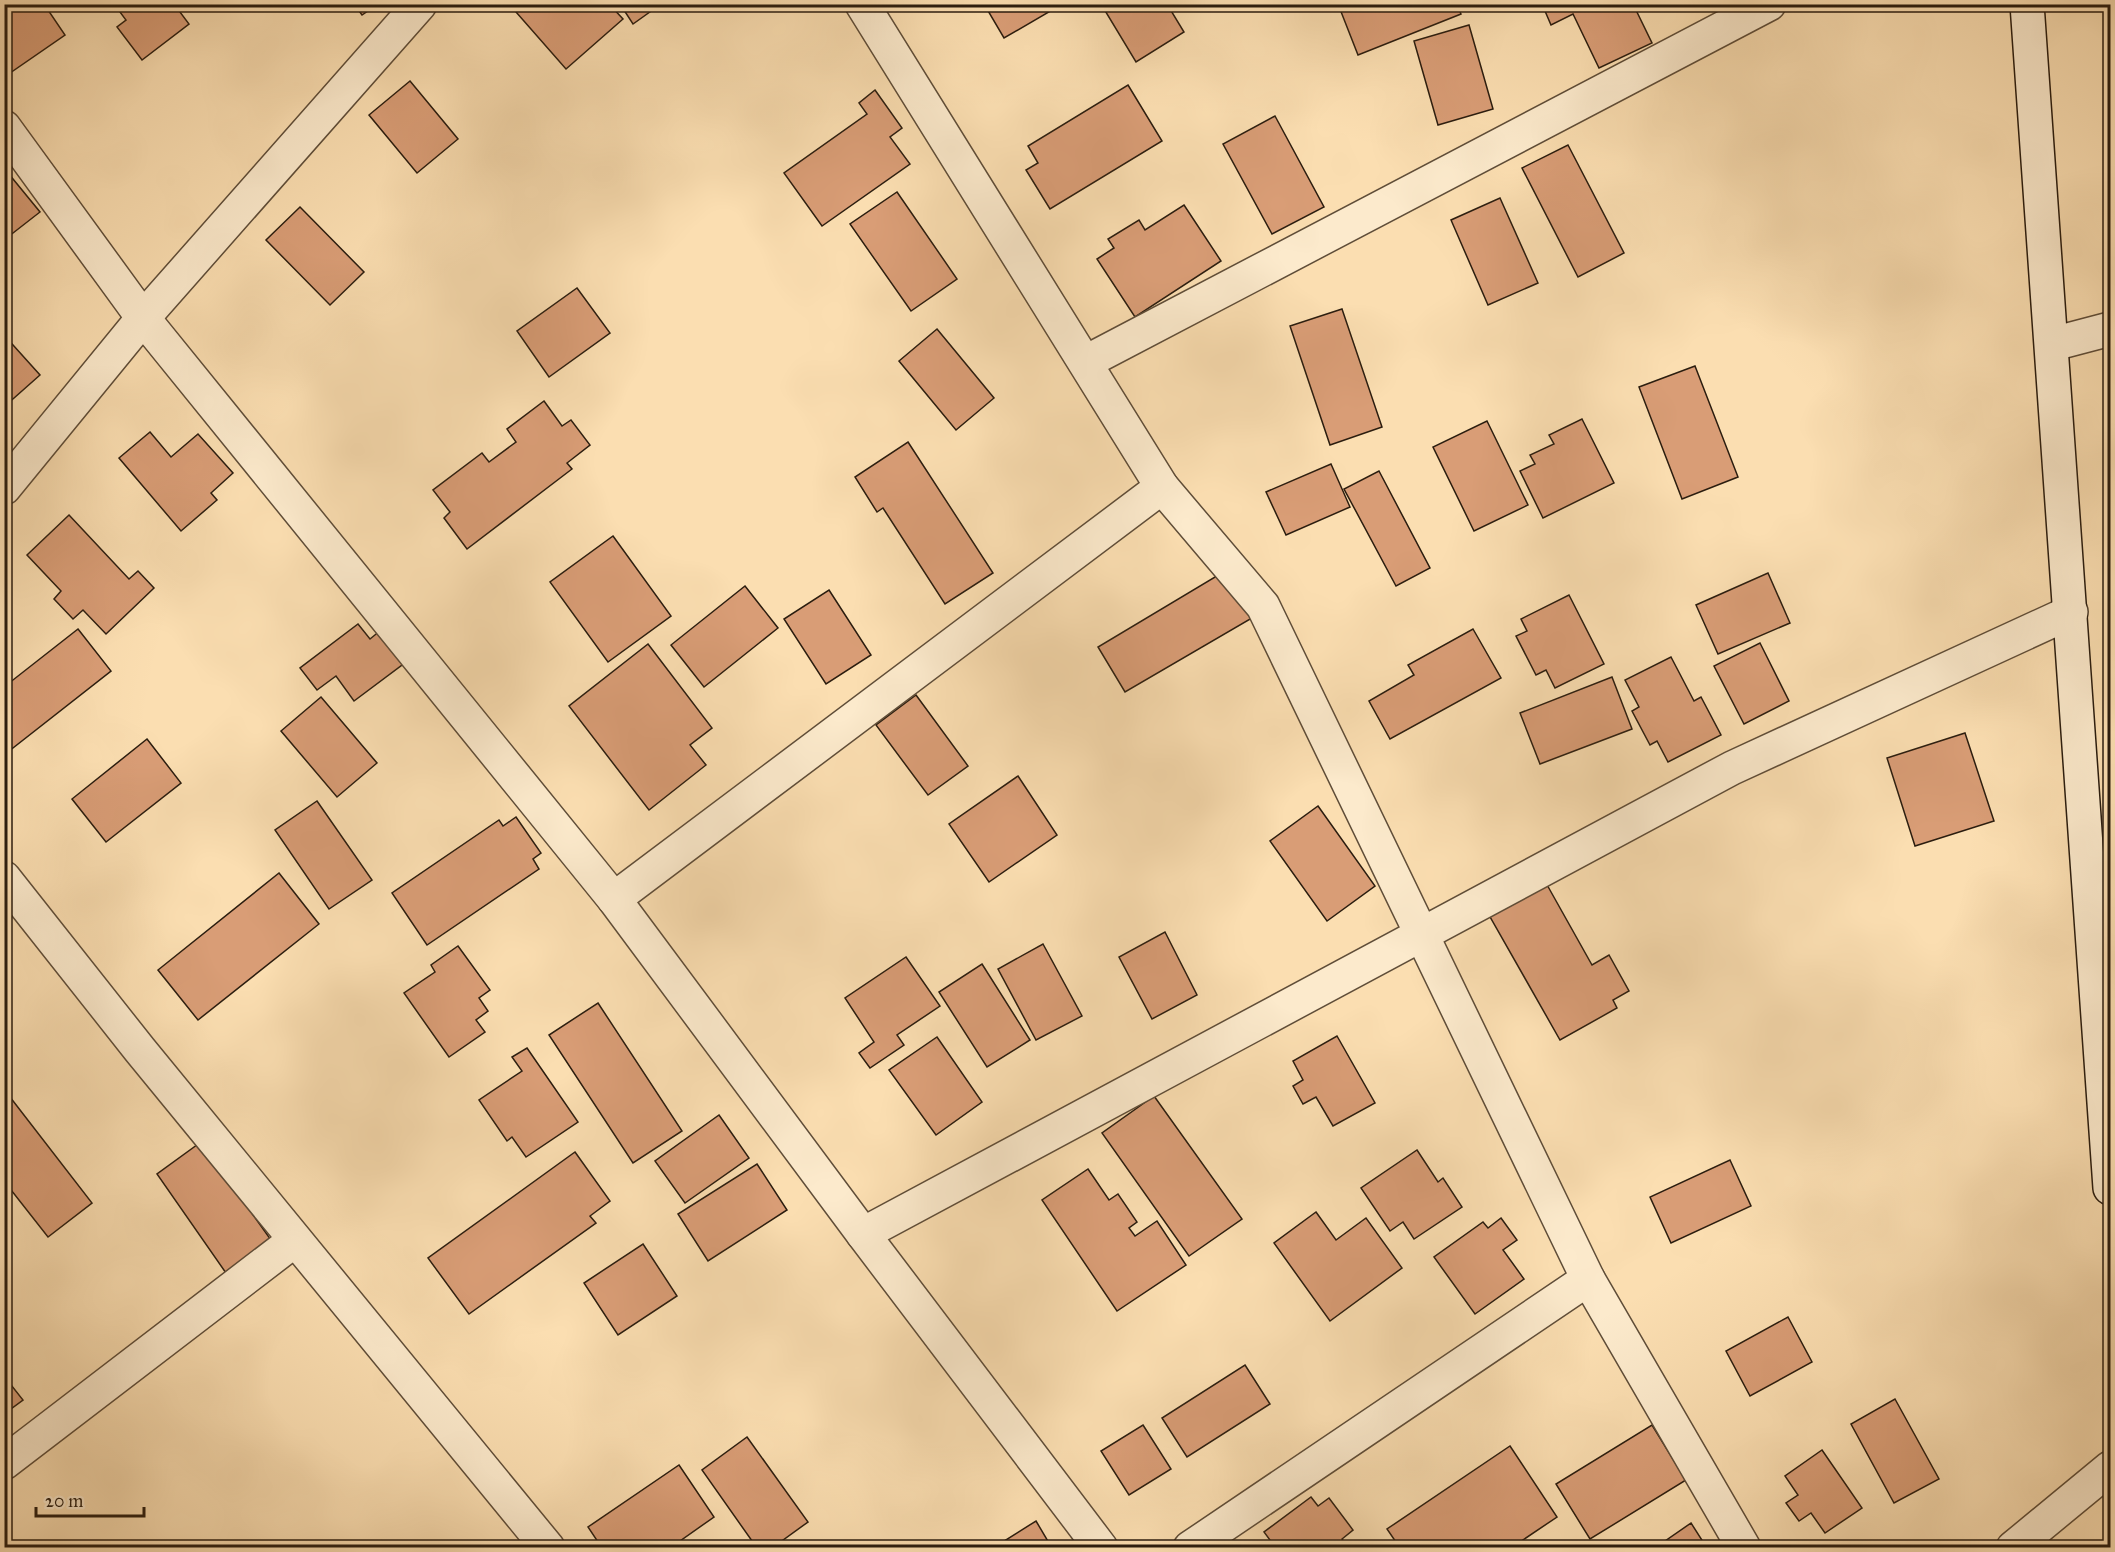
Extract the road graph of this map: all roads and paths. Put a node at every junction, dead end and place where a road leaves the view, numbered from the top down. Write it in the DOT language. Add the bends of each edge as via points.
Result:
graph roads {
  1 [pos="420,4"];
  2 [pos="862,4"];
  3 [pos="1769,4"];
  4 [pos="2027,4"];
  5 [pos="4,127"];
  6 [pos="143,318"];
  7 [pos="2110,329"];
  8 [pos="2053,344"];
  9 [pos="1086,362"];
  10 [pos="1162,487"];
  11 [pos="4,488"];
  12 [pos="2071,612"];
  13 [pos="4,878"];
  14 [pos="614,899"];
  15 [pos="1420,936"];
  16 [pos="2110,1188"];
  17 [pos="863,1234"];
  18 [pos="295,1240"];
  19 [pos="1588,1279"];
  20 [pos="4,1463"];
  21 [pos="2110,1468"];
  22 [pos="548,1548"];
  23 [pos="1101,1548"];
  24 [pos="1190,1548"];
  25 [pos="1744,1548"];
  26 [pos="2013,1548"];
  1 -- 6 [label="street"];
  2 -- 9 [label="street"];
  3 -- 9 [label="street"];
  4 -- 8 [label="street"];
  5 -- 6 [label="street"];
  6 -- 11 [label="street"];
  6 -- 14 [label="street"];
  7 -- 8 [label="street"];
  8 -- 12 [label="street"];
  9 -- 10 [label="street"];
  10 -- 14 [label="street"];
  10 -- 15 [label="street" via="1263,606"];
  12 -- 15 [label="street" via="1732,768"];
  12 -- 16 [label="street"];
  13 -- 18 [label="street"];
  14 -- 17 [label="street"];
  15 -- 17 [label="street"];
  15 -- 19 [label="street"];
  17 -- 23 [label="street"];
  18 -- 20 [label="street"];
  18 -- 22 [label="street"];
  19 -- 24 [label="street"];
  19 -- 25 [label="street"];
  21 -- 26 [label="street"];
}
